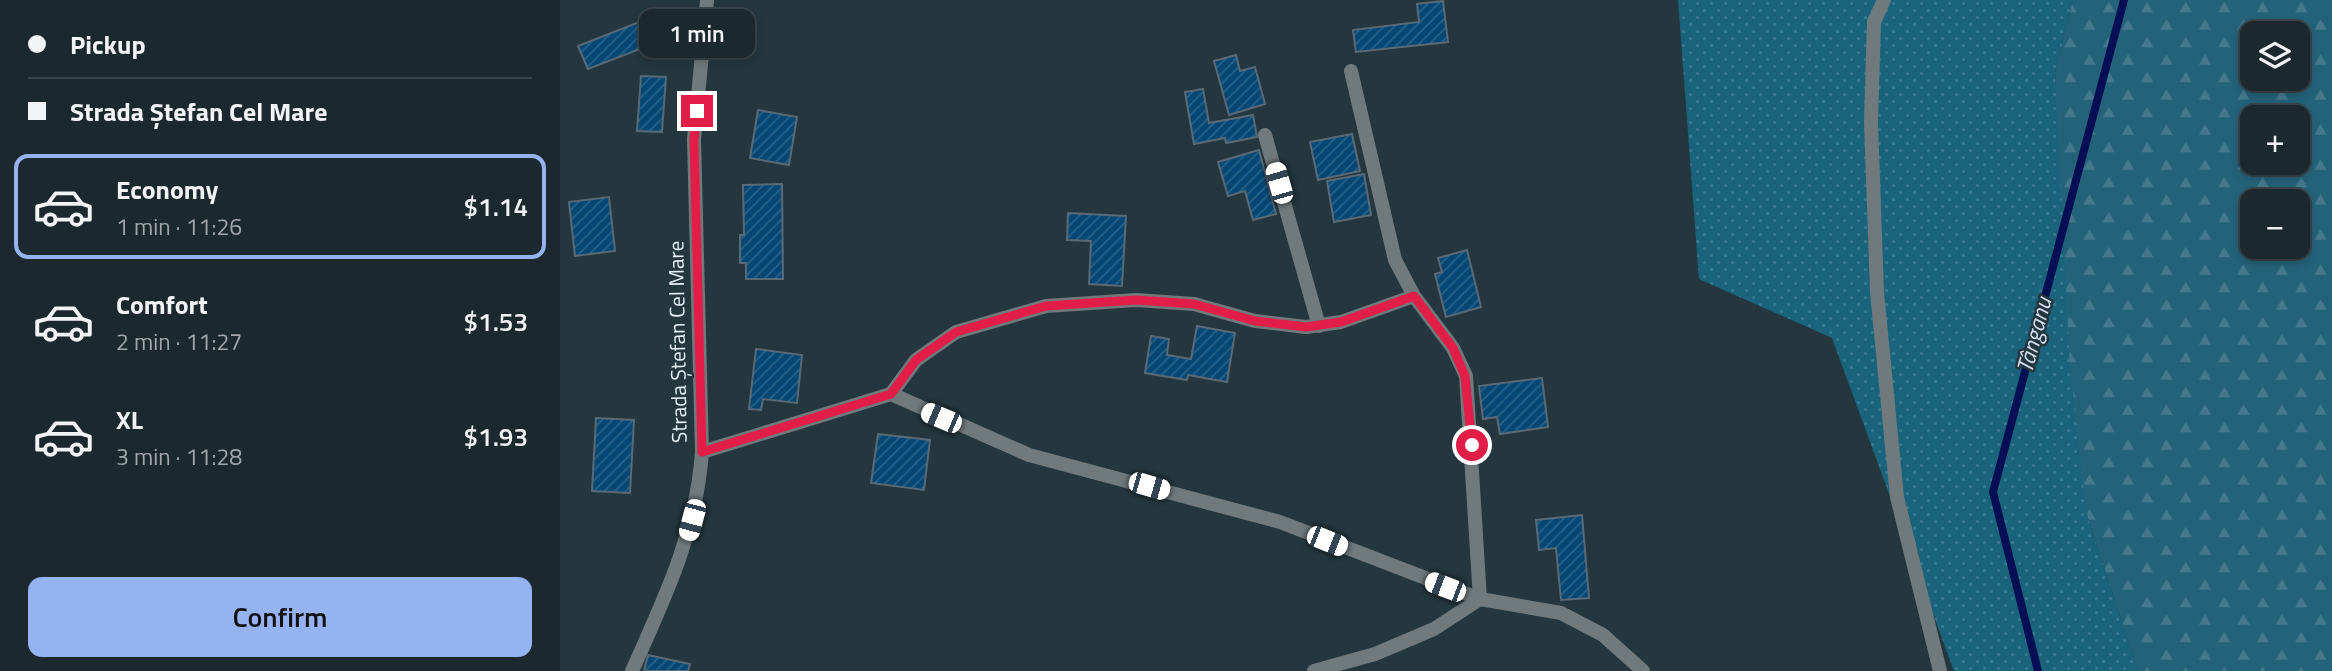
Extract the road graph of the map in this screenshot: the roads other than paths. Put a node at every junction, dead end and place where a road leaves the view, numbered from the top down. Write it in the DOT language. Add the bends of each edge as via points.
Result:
graph roads {
  1 [pos="707,0"];
  2 [pos="1884,0"];
  3 [pos="1351,71"];
  4 [pos="1265,135"];
  5 [pos="1414,296"];
  6 [pos="1319,326"];
  7 [pos="891,394"];
  8 [pos="702,452"];
  9 [pos="1480,599"];
  10 [pos="632,671"];
  11 [pos="1314,671"];
  12 [pos="1643,671"];
  13 [pos="1940,671"];
  1 -- 8 [label="street, Strada Ștefan Cel Mare" via="694,139"];
  2 -- 13 [label="street" via="1874,22 1871,122 1877,292 1897,497"];
  3 -- 5 [label="street" via="1395,260"];
  4 -- 6 [label="street"];
  5 -- 6 [label="street"];
  5 -- 9 [label="street" via="1453,348 1465,376"];
  6 -- 7 [label="street" via="1284,326 1194,304 1136,300 1046,306 946,338 916,360"];
  7 -- 8 [label="street"];
  7 -- 9 [label="street" via="1029,454 1280,522"];
  8 -- 10 [label="street, Strada Ștefan Cel Mare" via="699,495 686,544"];
  9 -- 11 [label="street" via="1434,629 1374,654"];
  9 -- 12 [label="street" via="1560,613 1603,635"];
}
